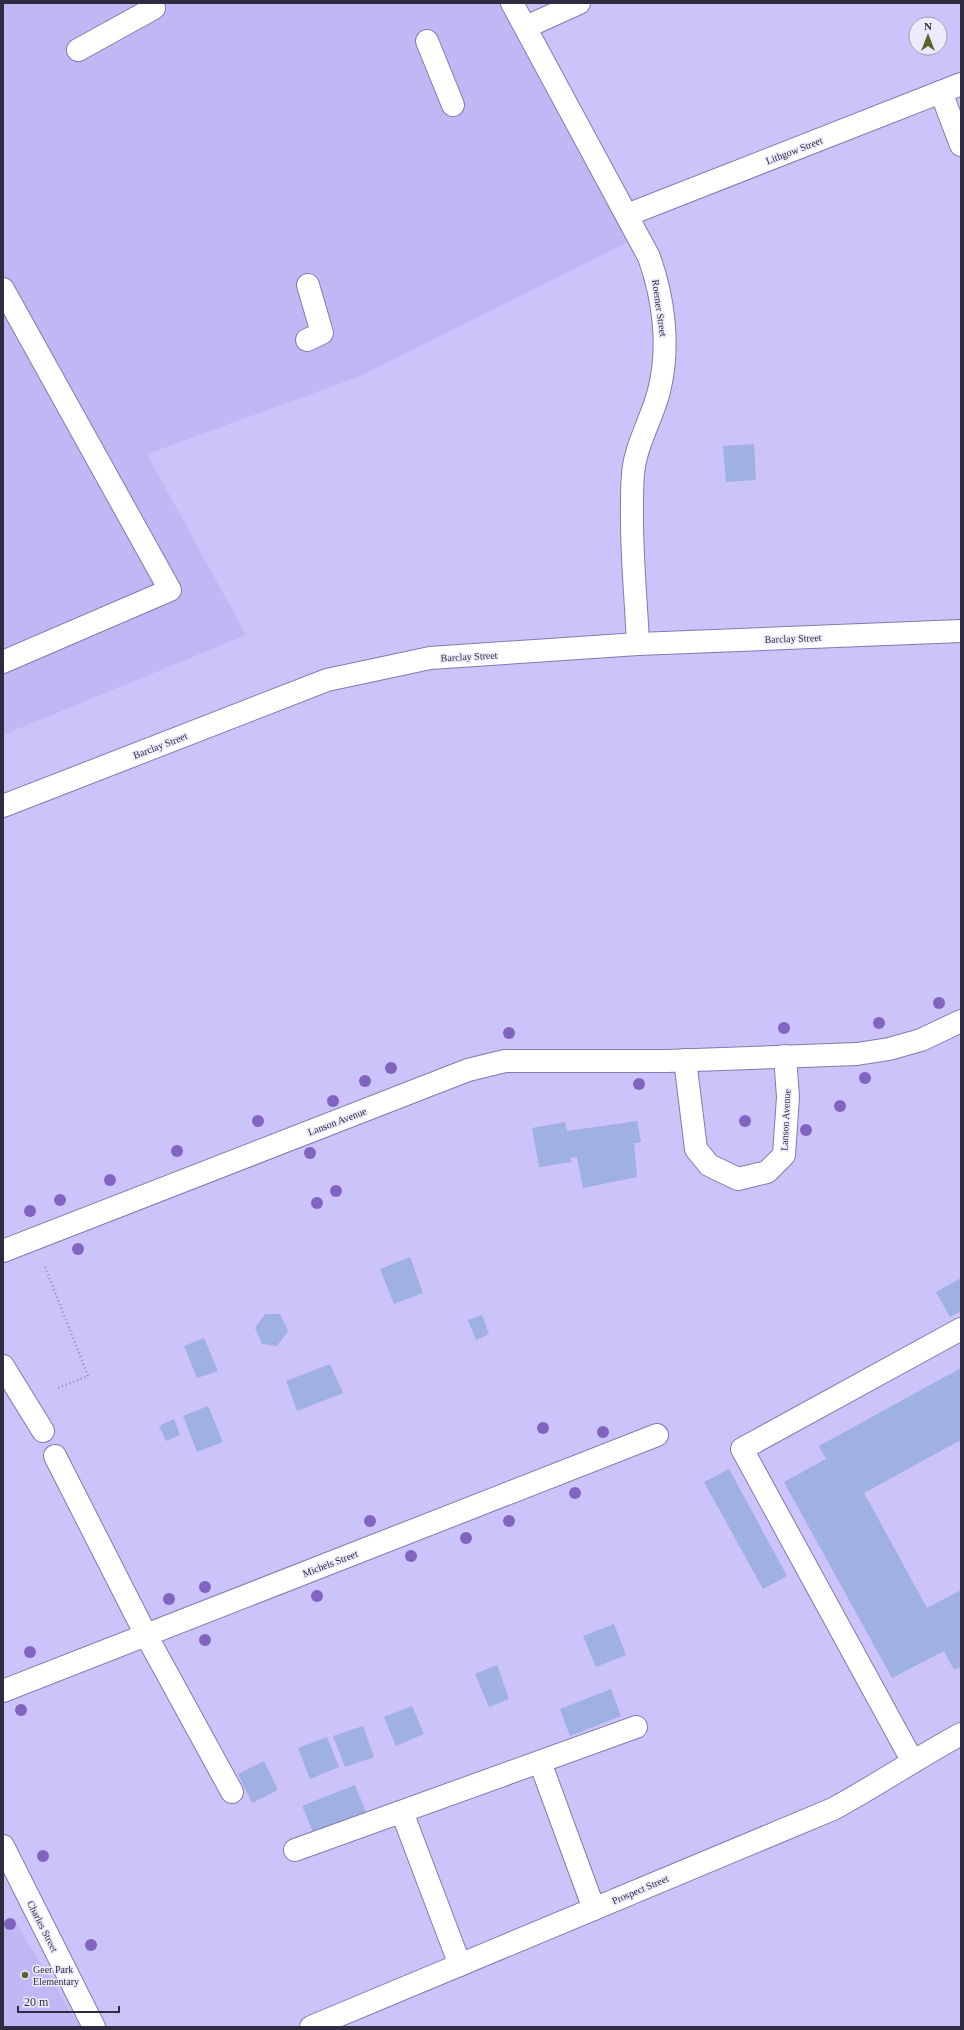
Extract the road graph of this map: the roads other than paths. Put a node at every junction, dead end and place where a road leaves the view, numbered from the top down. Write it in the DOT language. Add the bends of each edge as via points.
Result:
graph roads {
  1 [pos="151,3"];
  2 [pos="512,3"];
  3 [pos="579,3"];
  4 [pos="526,28"];
  5 [pos="427,42"];
  6 [pos="78,50"];
  7 [pos="961,84"];
  8 [pos="941,92"];
  9 [pos="453,106"];
  10 [pos="961,145"];
  11 [pos="626,216"];
  12 [pos="308,285"];
  13 [pos="3,289"];
  14 [pos="307,340"];
  15 [pos="961,631"];
  16 [pos="638,644"];
  17 [pos="3,662"];
  18 [pos="3,806"];
  19 [pos="961,1021"];
  20 [pos="785,1056"];
  21 [pos="685,1060"];
  22 [pos="3,1251"];
  23 [pos="961,1329"];
  24 [pos="3,1366"];
  25 [pos="43,1431"];
  26 [pos="657,1435"];
  27 [pos="56,1456"];
  28 [pos="146,1635"];
  29 [pos="3,1691"];
  30 [pos="636,1727"];
  31 [pos="961,1734"];
  32 [pos="540,1762"];
  33 [pos="913,1762"];
  34 [pos="232,1792"];
  35 [pos="402,1812"];
  36 [pos="3,1846"];
  37 [pos="295,1850"];
  38 [pos="8,1871"];
  39 [pos="594,1909"];
  40 [pos="460,1965"];
  41 [pos="94,2027"];
  42 [pos="311,2027"];
  1 -- 6 [label="street" via="154,8"];
  2 -- 4 [label="street, Roemer Street"];
  3 -- 4 [label="street"];
  4 -- 11 [label="street, Roemer Street"];
  5 -- 9 [label="street"];
  7 -- 8 [label="street, Lithgow Street"];
  8 -- 10 [label="street"];
  8 -- 11 [label="street, Lithgow Street"];
  11 -- 16 [label="street, Roemer Street" via="649,257 658,281 665,333 659,391 634,465 632,526"];
  12 -- 14 [label="street" via="322,333"];
  13 -- 17 [label="street" via="170,590"];
  15 -- 16 [label="street, Barclay Street"];
  16 -- 18 [label="street, Barclay Street" via="430,658 327,680"];
  19 -- 20 [label="street, Lanson Avenue" via="921,1040 889,1049 857,1054"];
  20 -- 21 [label="street, Lanson Avenue"];
  20 -- 21 [label="street, Lanson Avenue" via="788,1097 784,1155 767,1172 738,1179 709,1165 696,1149"];
  21 -- 22 [label="street, Lanson Avenue" via="505,1061 468,1070"];
  23 -- 33 [label="street" via="742,1449"];
  24 -- 25 [label="street"];
  26 -- 28 [label="street, Michels Street"];
  27 -- 28 [label="street"];
  28 -- 29 [label="street, Michels Street"];
  28 -- 34 [label="street"];
  30 -- 32 [label="street"];
  31 -- 33 [label="street, Prospect Street"];
  32 -- 35 [label="street"];
  32 -- 39 [label="street"];
  33 -- 39 [label="street, Prospect Street" via="833,1809"];
  35 -- 37 [label="street"];
  35 -- 40 [label="street"];
  36 -- 38 [label="street, Charles Street"];
  38 -- 41 [label="street, Charles Street"];
  39 -- 40 [label="street, Prospect Street"];
  40 -- 42 [label="street, Prospect Street"];
}
